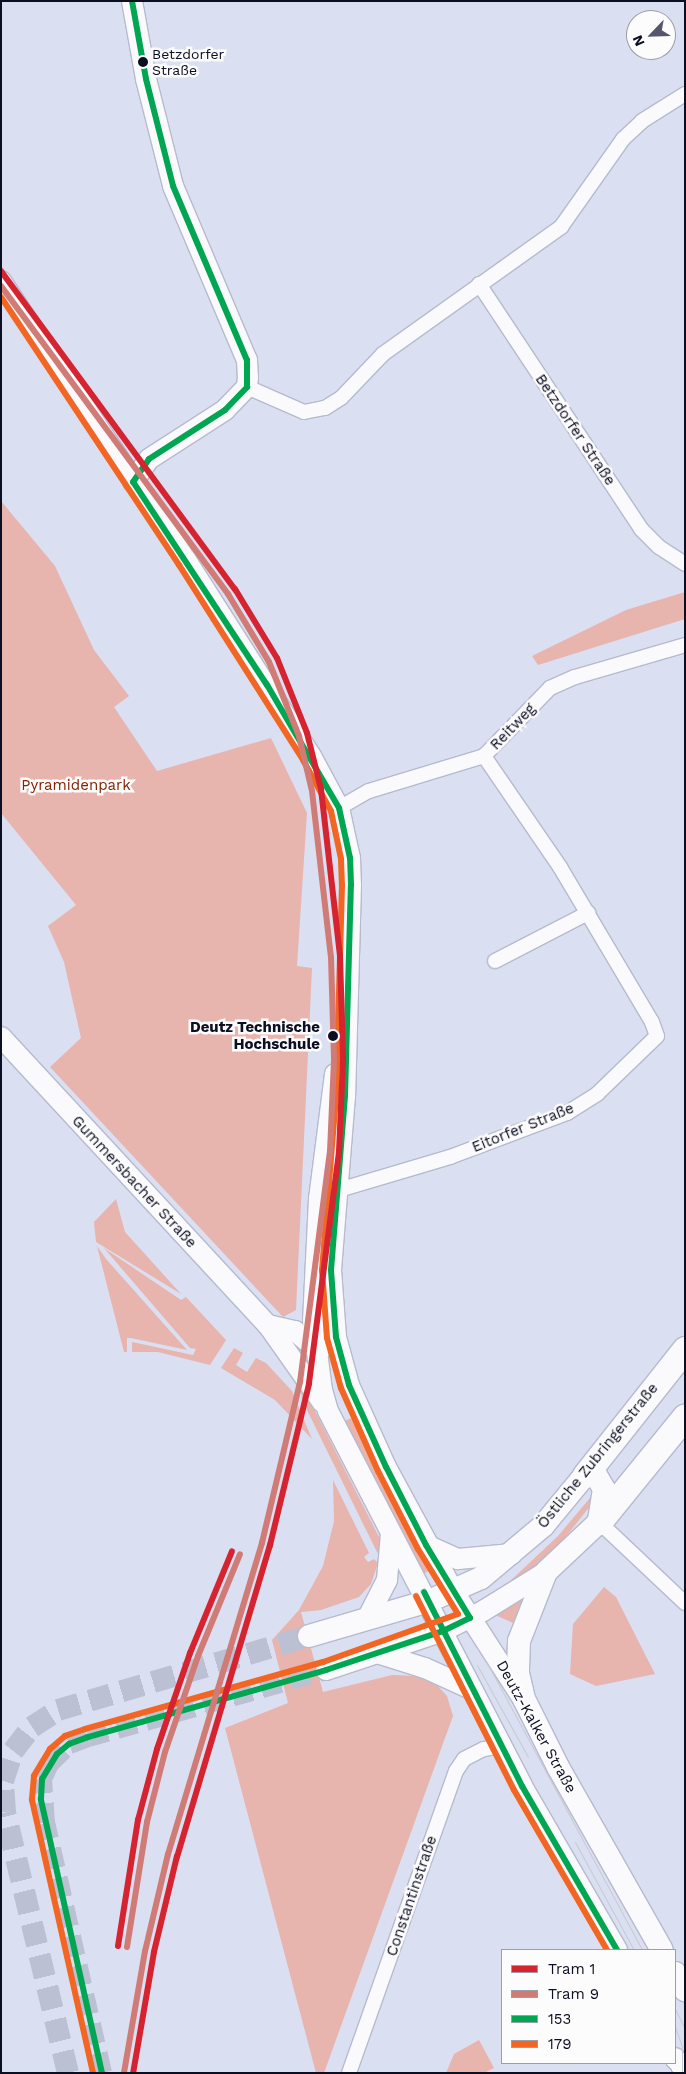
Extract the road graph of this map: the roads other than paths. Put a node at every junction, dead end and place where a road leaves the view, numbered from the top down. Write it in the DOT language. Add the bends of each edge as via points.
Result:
graph roads {
  1 [pos="132,1"];
  2 [pos="685,94"];
  3 [pos="1,281"];
  4 [pos="479,284"];
  5 [pos="248,387"];
  6 [pos="112,450"];
  7 [pos="164,450"];
  8 [pos="133,482"];
  9 [pos="685,564"];
  10 [pos="685,645"];
  11 [pos="484,756"];
  12 [pos="340,808"];
  13 [pos="588,912"];
  14 [pos="495,961"];
  15 [pos="1,1037"];
  16 [pos="346,1041"];
  17 [pos="338,1188"];
  18 [pos="319,1199"];
  19 [pos="268,1326"];
  20 [pos="316,1349"];
  21 [pos="685,1350"];
  22 [pos="349,1386"];
  23 [pos="328,1410"];
  24 [pos="685,1416"];
  25 [pos="585,1475"];
  26 [pos="599,1522"];
  27 [pos="391,1531"];
  28 [pos="426,1545"];
  29 [pos="512,1554"];
  30 [pos="546,1572"];
  31 [pos="454,1592"];
  32 [pos="429,1601"];
  33 [pos="685,1603"];
  34 [pos="470,1618"];
  35 [pos="367,1619"];
  36 [pos="443,1631"];
  37 [pos="309,1636"];
  38 [pos="377,1653"];
  39 [pos="326,1670"];
  40 [pos="471,1689"];
  41 [pos="524,1699"];
  42 [pos="502,1746"];
  43 [pos="616,1949"];
  44 [pos="661,1949"];
  45 [pos="676,1974"];
  46 [pos="685,1990"];
  47 [pos="676,2059"];
  48 [pos="685,2070"];
  49 [pos="349,2073"];
  1 -- 5 [label="main road" via="148,88 173,186 248,360"];
  2 -- 4 [label="street" via="642,121 623,139 561,227"];
  3 -- 6 [label="main road, Deutz-Kalker Straße"];
  4 -- 5 [label="street" via="374,363 341,398 325,408 304,412"];
  4 -- 9 [label="street, Betzdorfer Straße" via="641,529 659,547"];
  5 -- 7 [label="main road" via="225,410"];
  6 -- 7 [label="main road" via="134,453"];
  6 -- 8 [label="main road, Deutz-Kalker Straße"];
  7 -- 8 [label="main road" via="149,459"];
  8 -- 12 [label="main road, Deutz-Kalker Straße" via="267,685"];
  10 -- 11 [label="street, Reitweg" via="575,677 550,688"];
  11 -- 12 [label="street, Reitweg" via="369,792"];
  11 -- 13 [label="street, Eitorfer Straße"];
  12 -- 16 [label="main road, Deutz-Kalker Straße" via="349,850 351,885"];
  13 -- 14 [label="street"];
  13 -- 17 [label="street, Eitorfer Straße" via="652,1022 657,1036 647,1049 597,1094 567,1113 450,1157"];
  15 -- 19 [label="main road, Gummersbacher Straße"];
  16 -- 17 [label="main road, Deutz-Kalker Straße"];
  16 -- 18 [label="main road, Deutz-Kalker Straße" via="333,1082"];
  17 -- 18 [label="street, Eitorfer Straße"];
  17 -- 22 [label="main road, Deutz-Kalker Straße" via="331,1270 333,1314"];
  18 -- 20 [label="main road, Deutz-Kalker Straße" via="312,1321"];
  19 -- 20 [label="main road" via="295,1331"];
  19 -- 23 [label="main road, Gummersbacher Straße"];
  20 -- 22 [label="main road"];
  20 -- 23 [label="main road, Deutz-Kalker Straße"];
  21 -- 25 [label="highway, Östliche Zubringerstraße"];
  22 -- 28 [label="main road, Deutz-Kalker Straße"];
  23 -- 27 [label="main road, Deutz-Kalker Straße"];
  24 -- 26 [label="highway"];
  25 -- 26 [label="main road" via="597,1477 604,1489"];
  25 -- 29 [label="main road, Östliche Zubringerstraße" via="543,1526"];
  26 -- 30 [label="main road"];
  26 -- 33 [label="street"];
  27 -- 32 [label="main road, Deutz-Kalker Straße"];
  27 -- 35 [label="main road" via="387,1580"];
  28 -- 29 [label="main road" via="458,1559"];
  28 -- 31 [label="main road, Deutz-Kalker Straße"];
  29 -- 31 [label="main road, Östliche Zubringerstraße" via="481,1578"];
  30 -- 34 [label="main road"];
  30 -- 41 [label="main road" via="519,1641 518,1673"];
  31 -- 32 [label="main road, Östliche Zubringerstraße"];
  31 -- 34 [label="main road, Deutz-Kalker Straße"];
  32 -- 35 [label="main road, Östliche Zubringerstraße"];
  32 -- 36 [label="main road, Deutz-Kalker Straße"];
  34 -- 36 [label="main road"];
  34 -- 41 [label="main road, Deutz-Kalker Straße"];
  35 -- 37 [label="main road, Östliche Zubringerstraße"];
  36 -- 38 [label="main road"];
  36 -- 40 [label="main road, Deutz-Kalker Straße"];
  38 -- 39 [label="main road"];
  38 -- 40 [label="main road" via="425,1668"];
  40 -- 42 [label="main road, Deutz-Kalker Straße"];
  41 -- 44 [label="main road, Deutz-Kalker Straße" via="558,1767"];
  42 -- 43 [label="main road, Deutz-Kalker Straße"];
  42 -- 49 [label="street, Constantinstraße" via="484,1749 464,1759 456,1771"];
  45 -- 46 [label="main road"];
  47 -- 48 [label="main road"];
}
